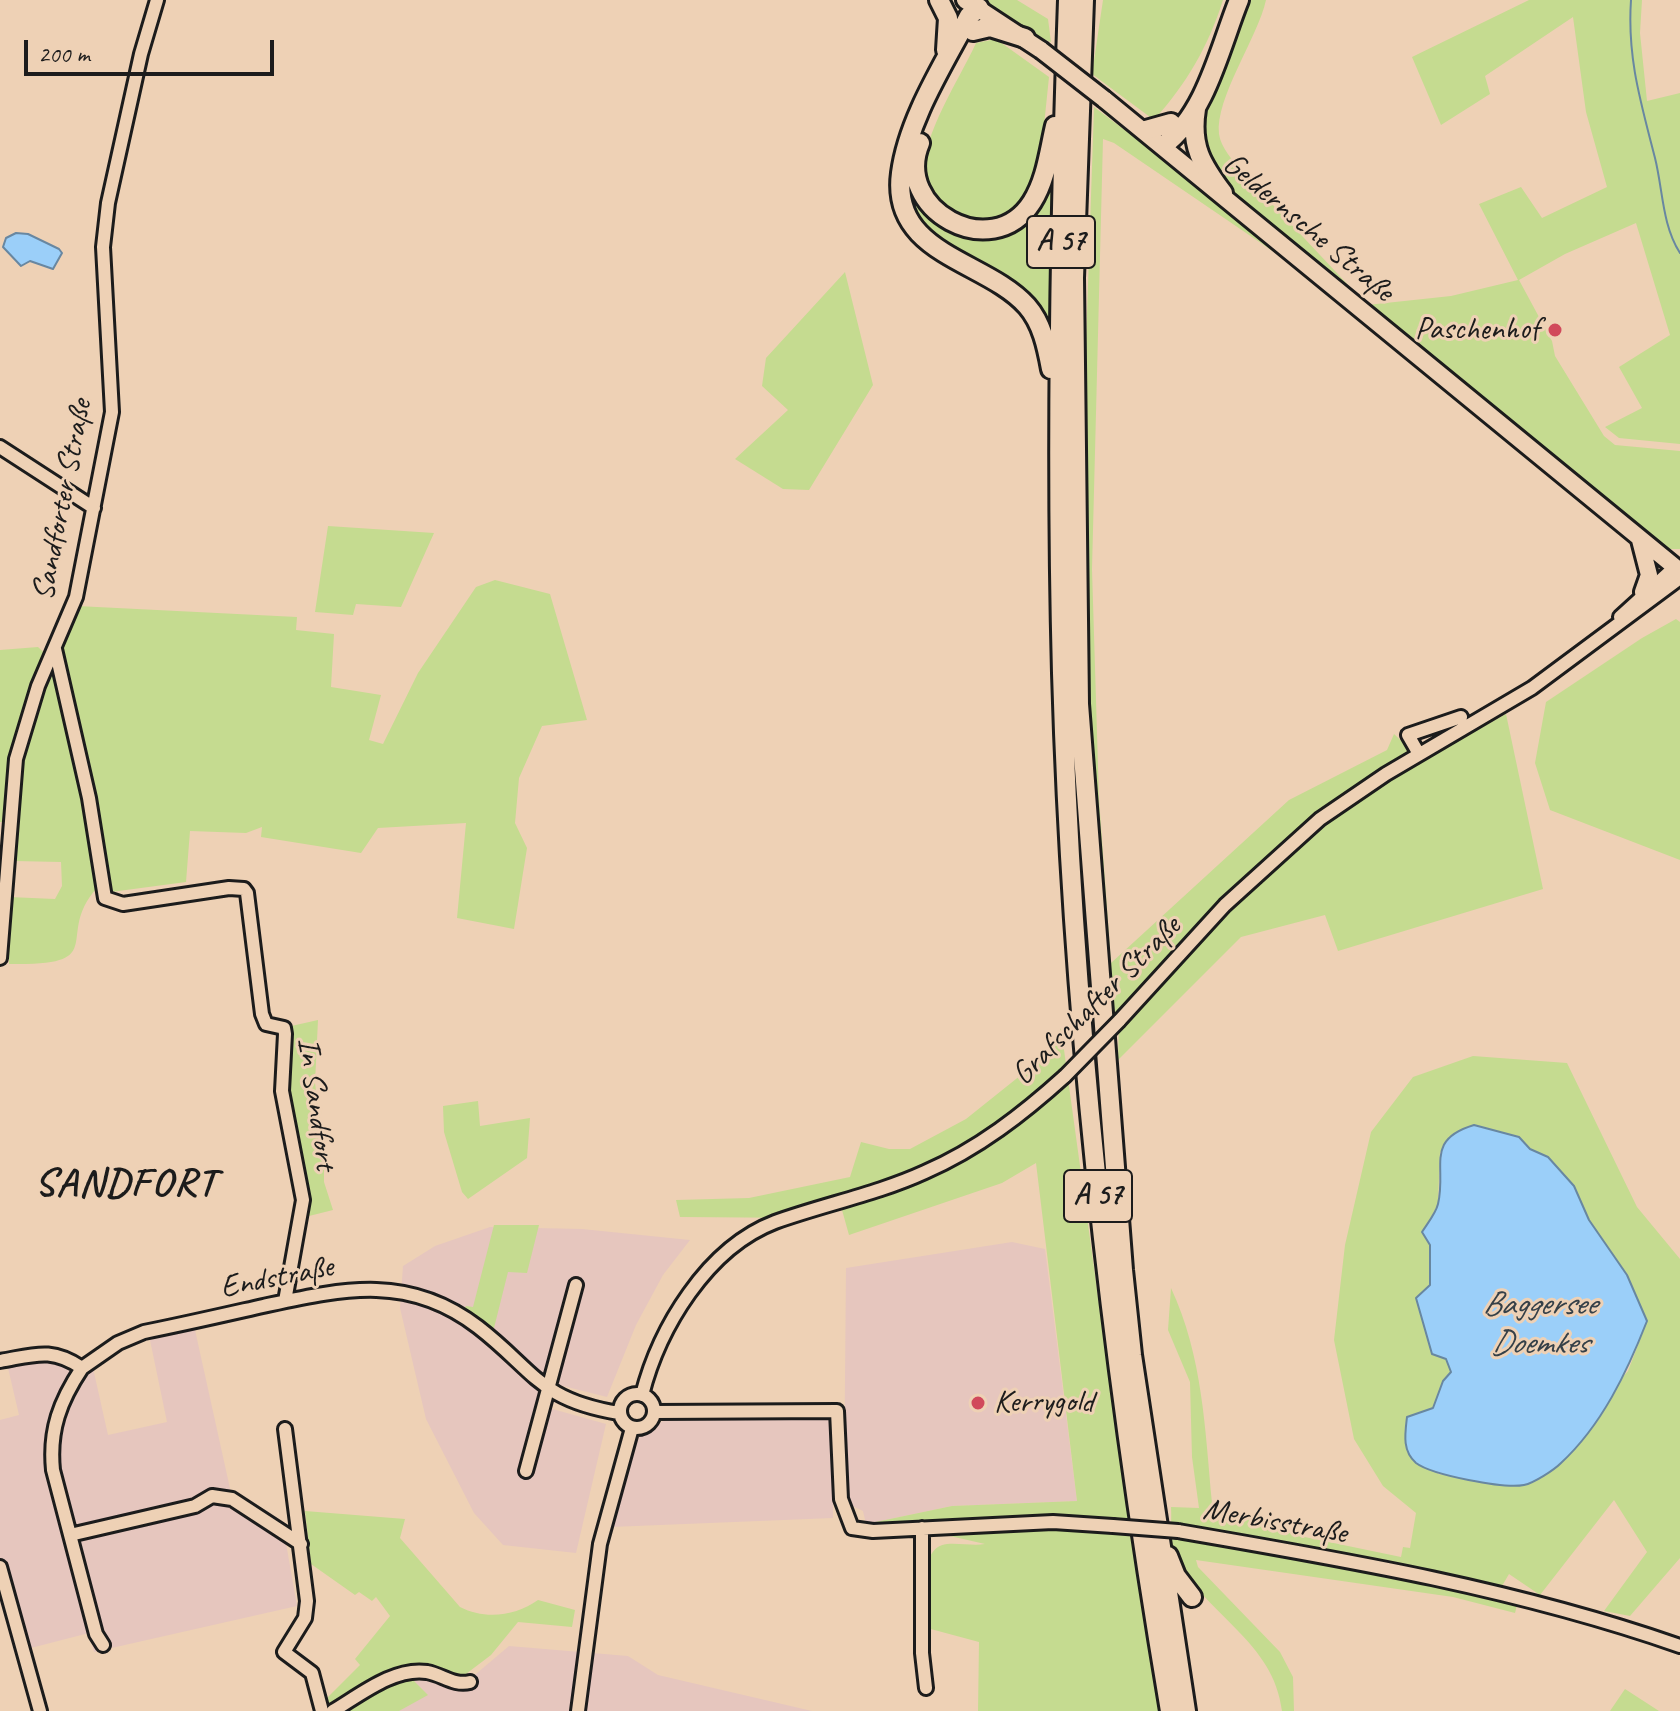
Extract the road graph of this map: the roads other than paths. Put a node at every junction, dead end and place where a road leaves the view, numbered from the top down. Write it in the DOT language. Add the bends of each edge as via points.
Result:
graph roads {
  1 [pos="157,0"];
  2 [pos="939,0"];
  3 [pos="1068,0"];
  4 [pos="1084,0"];
  5 [pos="1095,0"];
  6 [pos="1230,0"];
  7 [pos="1239,0"];
  8 [pos="972,4"];
  9 [pos="973,31"];
  10 [pos="1025,38"];
  11 [pos="1082,64"];
  12 [pos="942,68"];
  13 [pos="1065,80"];
  14 [pos="1196,108"];
  15 [pos="1171,123"];
  16 [pos="1146,130"];
  17 [pos="1164,145"];
  18 [pos="1223,193"];
  19 [pos="1058,405"];
  20 [pos="0,447"];
  21 [pos="94,508"];
  22 [pos="1639,538"];
  23 [pos="1679,566"];
  24 [pos="1643,592"];
  25 [pos="1607,631"];
  26 [pos="55,649"];
  27 [pos="1461,717"];
  28 [pos="1419,754"];
  29 [pos="2,891"];
  30 [pos="0,958"];
  31 [pos="576,1285"];
  32 [pos="285,1301"];
  33 [pos="0,1361"];
  34 [pos="82,1368"];
  35 [pos="547,1389"];
  36 [pos="642,1395"];
  37 [pos="654,1412"];
  38 [pos="619,1413"];
  39 [pos="632,1428"];
  40 [pos="285,1429"];
  41 [pos="526,1471"];
  42 [pos="1151,1479"];
  43 [pos="922,1528"];
  44 [pos="70,1535"];
  45 [pos="301,1544"];
  46 [pos="0,1567"];
  47 [pos="1192,1597"];
  48 [pos="103,1645"];
  49 [pos="1680,1646"];
  50 [pos="470,1682"];
  51 [pos="926,1688"];
  52 [pos="40,1711"];
  53 [pos="322,1711"];
  54 [pos="333,1711"];
  55 [pos="578,1711"];
  56 [pos="1170,1711"];
  57 [pos="1186,1711"];
  1 -- 21 [label="street, Sandforter Straße" via="108,203 103,247 112,412"];
  2 -- 12 [label="highway" via="948,18"];
  3 -- 13 [label="highway, A 57"];
  4 -- 11 [label="highway, A 57"];
  5 -- 11 [label="highway" via="1090,48"];
  6 -- 15 [label="highway" via="1209,58"];
  7 -- 14 [label="highway"];
  8 -- 9 [label="highway"];
  8 -- 10 [label="main road, Geldernsche Straße"];
  8 -- 12 [label="highway"];
  9 -- 10 [label="highway" via="990,27"];
  9 -- 13 [label="highway" via="915,154 920,191 936,212 957,226 1004,225 1030,205 1046,168"];
  10 -- 16 [label="main road, Geldernsche Straße, bridge"];
  11 -- 42 [label="highway, A 57" via="1074,278 1079,704 1112,1162"];
  12 -- 19 [label="highway" via="907,149 900,177 902,205 921,238 1028,307 1043,335"];
  13 -- 19 [label="highway, A 57"];
  14 -- 17 [label="highway"];
  14 -- 18 [label="highway" via="1194,144 1199,161"];
  15 -- 16 [label="highway"];
  15 -- 17 [label="highway"];
  16 -- 17 [label="main road, Geldernsche Straße"];
  17 -- 18 [label="main road, Geldernsche Straße"];
  18 -- 22 [label="main road, Geldernsche Straße"];
  19 -- 56 [label="highway, A 57" via="1062,678 1081,1010 1127,1441"];
  20 -- 21 [label="street"];
  21 -- 26 [label="street, Sandforter Straße" via="76,597"];
  22 -- 23 [label="main road, Geldernsche Straße"];
  22 -- 24 [label="main road" via="1649,575"];
  23 -- 24 [label="street, Grafschafter Straße"];
  23 -- 25 [label="street, Grafschafter Straße"];
  24 -- 25 [label="street, Grafschafter Straße"];
  25 -- 28 [label="street, Grafschafter Straße" via="1532,688"];
  26 -- 29 [label="street, Sandforter Straße" via="16,759"];
  26 -- 32 [label="street, In Sandfort" via="89,798 105,898 123,904 229,888 247,893 262,1014 266,1024 284,1028 283,1101 303,1200"];
  27 -- 28 [label="street" via="1408,735"];
  28 -- 36 [label="street, Grafschafter Straße, bridge" via="1320,819 1263,867 1065,1076 982,1141 926,1172 772,1223 716,1263 672,1318"];
  29 -- 30 [label="street, Sandforter Straße"];
  31 -- 35 [label="street"];
  32 -- 34 [label="street, Endstraße" via="144,1332"];
  32 -- 35 [label="street, Endstraße" via="351,1289 407,1292 458,1313"];
  33 -- 34 [label="street" via="48,1353"];
  34 -- 44 [label="street" via="59,1408 51,1447"];
  35 -- 38 [label="street, Endstraße" via="577,1404"];
  35 -- 41 [label="street"];
  36 -- 37 [label="street"];
  36 -- 38 [label="street" via="629,1396"];
  37 -- 39 [label="street" via="647,1425"];
  37 -- 43 [label="street, Merbisstraße" via="837,1411 841,1499 852,1528"];
  38 -- 39 [label="street"];
  39 -- 55 [label="street" via="600,1544"];
  40 -- 45 [label="street"];
  42 -- 47 [label="highway" via="1169,1562"];
  42 -- 57 [label="highway, A 57"];
  43 -- 49 [label="street, Merbisstraße, bridge" via="1053,1522 1178,1531 1425,1575 1578,1612"];
  43 -- 51 [label="street"];
  44 -- 45 [label="street" via="195,1506 212,1496 232,1499"];
  44 -- 48 [label="street"];
  45 -- 53 [label="street" via="305,1618 284,1652 312,1673"];
  46 -- 52 [label="street"];
  50 -- 54 [label="street" via="413,1672 390,1678"];
}
